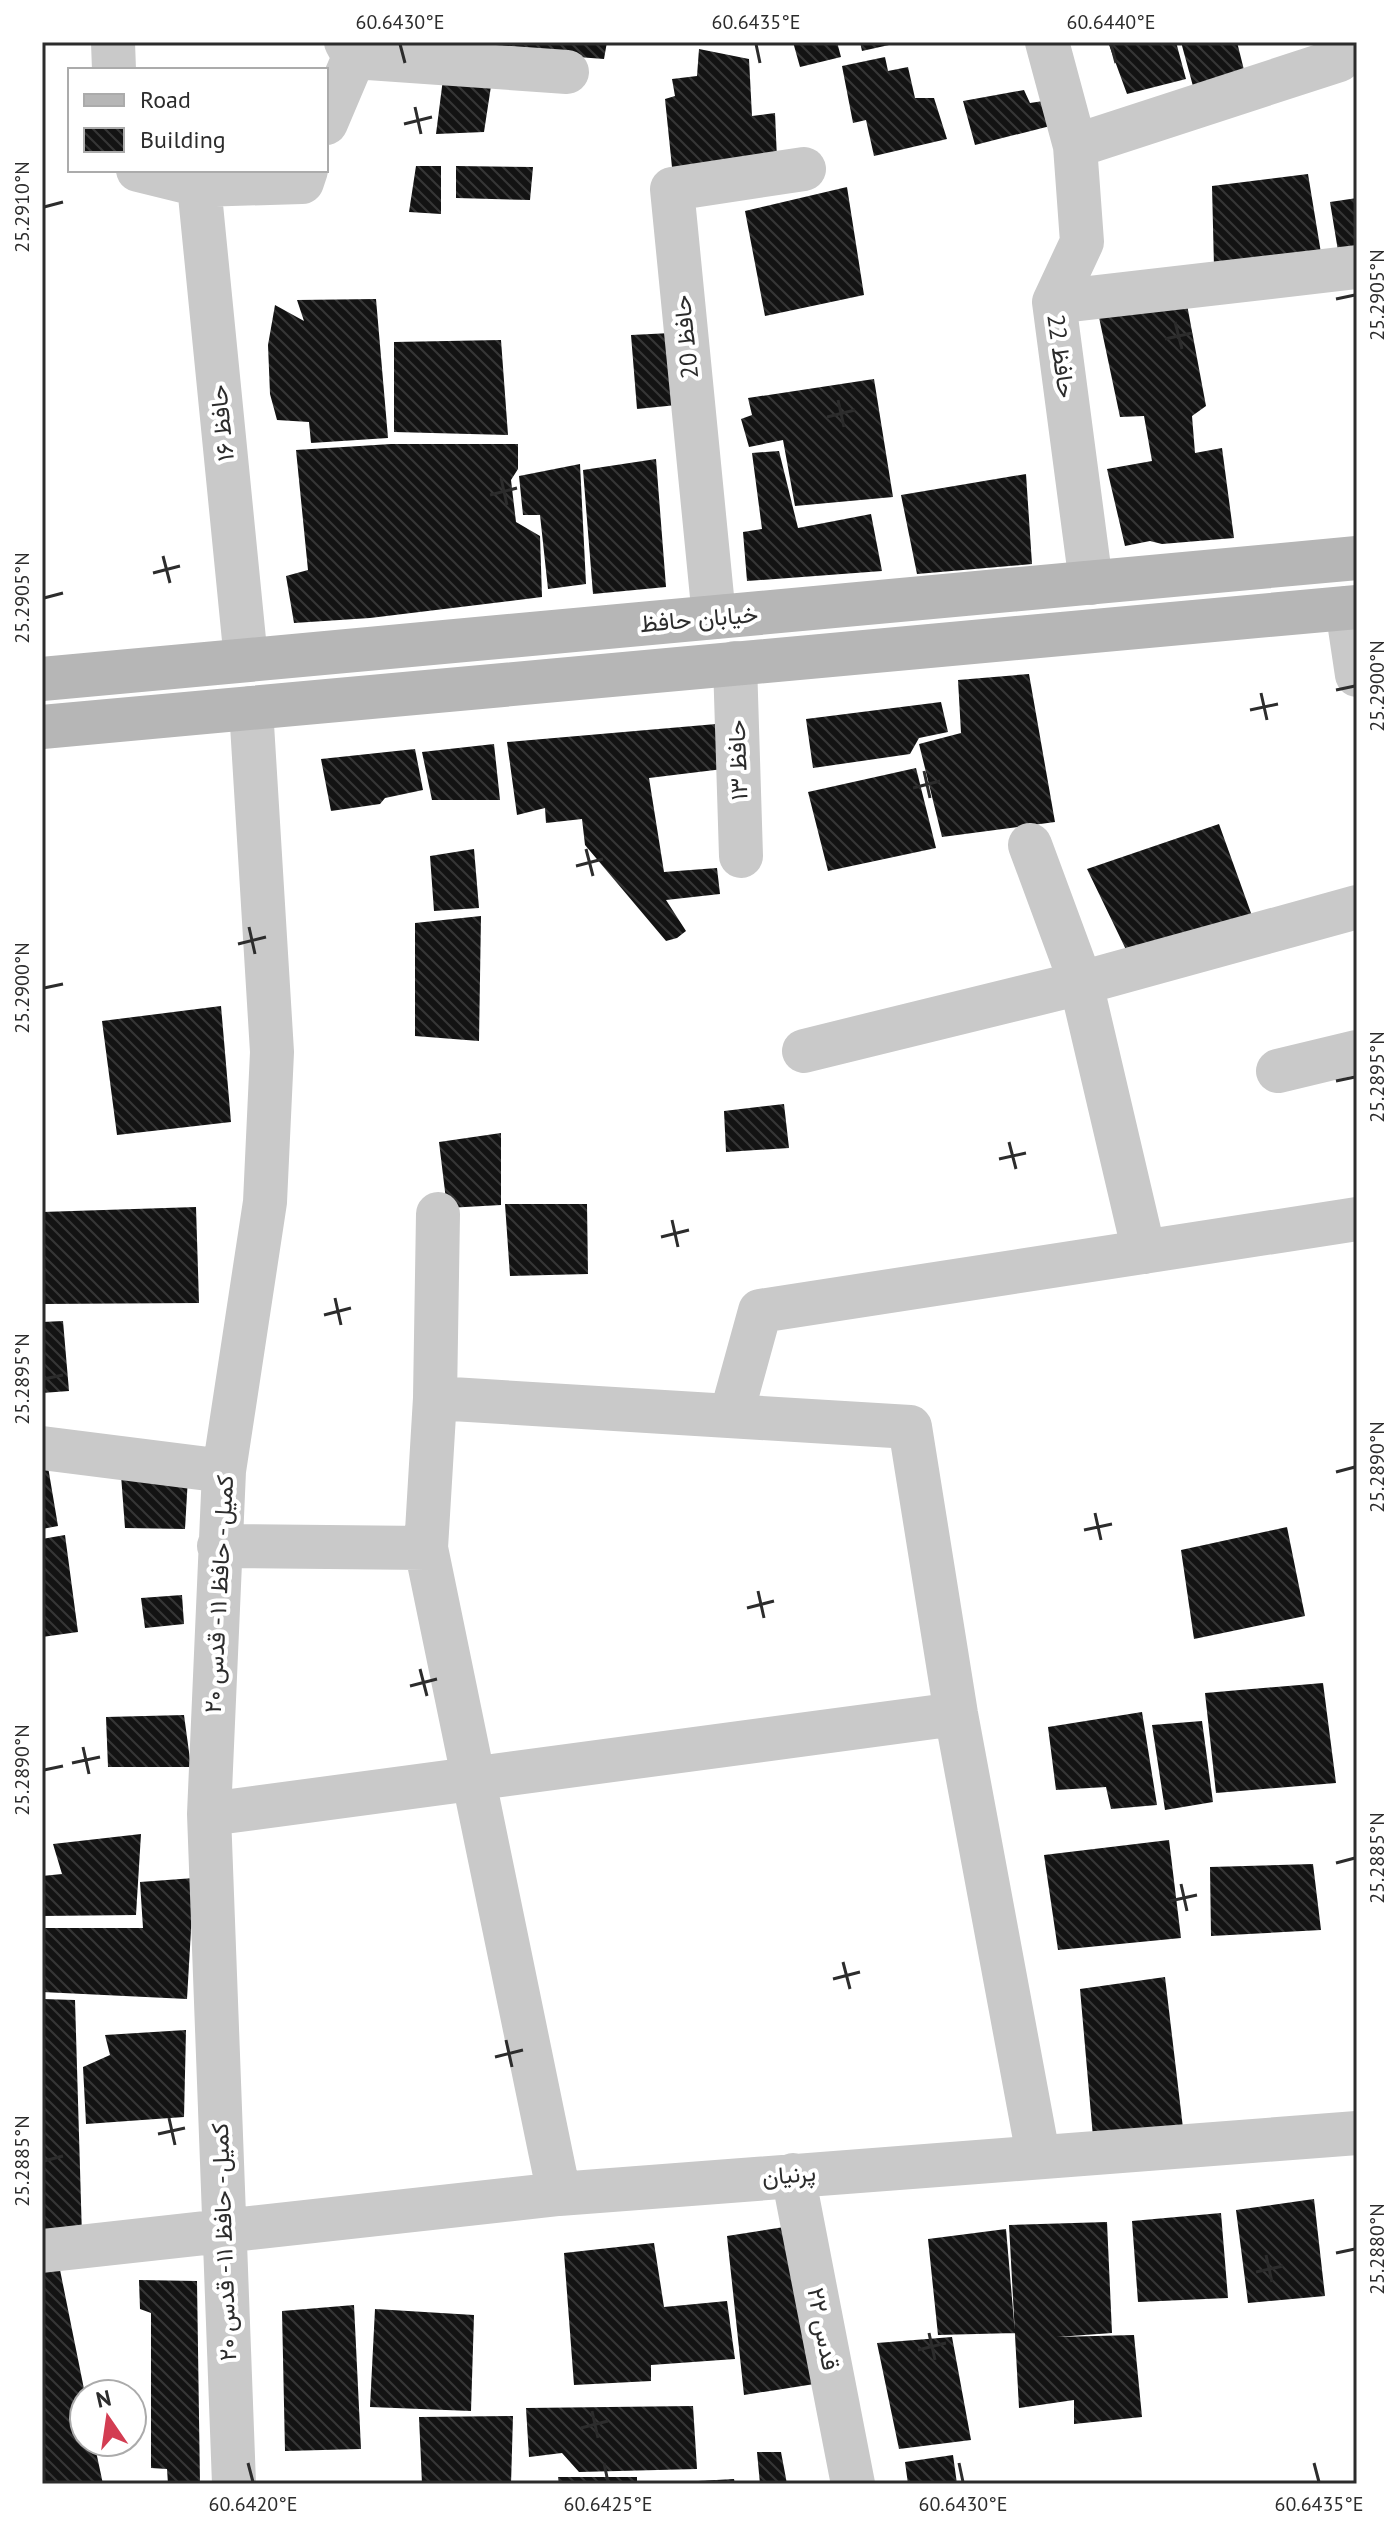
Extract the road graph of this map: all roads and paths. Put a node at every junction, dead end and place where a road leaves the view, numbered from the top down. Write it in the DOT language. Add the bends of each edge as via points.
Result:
graph roads {
  1 [pos="113,42"];
  2 [pos="1047,42"];
  3 [pos="350,50"];
  4 [pos="1339,60"];
  5 [pos="114,68"];
  6 [pos="567,72"];
  7 [pos="328,117"];
  8 [pos="1075,146"];
  9 [pos="804,169"];
  10 [pos="146,172"];
  11 [pos="305,172"];
  12 [pos="199,185"];
  13 [pos="1357,267"];
  14 [pos="1054,302"];
  15 [pos="1357,558"];
  16 [pos="1091,583"];
  17 [pos="1352,607"];
  18 [pos="714,617"];
  19 [pos="246,660"];
  20 [pos="735,663"];
  21 [pos="1357,675"];
  22 [pos="42,679"];
  23 [pos="251,708"];
  24 [pos="42,727"];
  25 [pos="1030,845"];
  26 [pos="741,856"];
  27 [pos="1357,907"];
  28 [pos="1081,983"];
  29 [pos="804,1051"];
  30 [pos="1357,1052"];
  31 [pos="1278,1071"];
  32 [pos="438,1214"];
  33 [pos="1357,1219"];
  34 [pos="1144,1252"];
  35 [pos="435,1398"];
  36 [pos="731,1416"];
  37 [pos="42,1448"];
  38 [pos="224,1471"];
  39 [pos="219,1546"];
  40 [pos="426,1548"];
  41 [pos="956,1714"];
  42 [pos="474,1779"];
  43 [pos="209,1814"];
  44 [pos="1357,2133"];
  45 [pos="1038,2155"];
  46 [pos="793,2175"];
  47 [pos="559,2194"];
  48 [pos="222,2234"];
  49 [pos="42,2251"];
  50 [pos="234,2484"];
  51 [pos="853,2484"];
  1 -- 5 [label="street"];
  2 -- 8 [label="street, حافظ 22"];
  3 -- 6 [label="street"];
  3 -- 7 [label="street"];
  4 -- 8 [label="street"];
  8 -- 14 [label="street, حافظ 22" via="1082,242"];
  9 -- 18 [label="street, حافظ 20" via="672,189"];
  10 -- 12 [label="street"];
  11 -- 12 [label="street" via="302,182"];
  12 -- 19 [label="street, حافظ ۱۶"];
  13 -- 14 [label="street"];
  14 -- 16 [label="street, حافظ 22"];
  15 -- 16 [label="main road, خیابان حافظ"];
  16 -- 18 [label="main road, خیابان حافظ"];
  17 -- 20 [label="main road, خیابان حافظ"];
  17 -- 21 [label="street"];
  18 -- 19 [label="main road, خیابان حافظ"];
  19 -- 22 [label="main road, خیابان حافظ"];
  20 -- 23 [label="main road, خیابان حافظ"];
  20 -- 26 [label="street, حافظ ۱۳"];
  23 -- 24 [label="main road, خیابان حافظ"];
  23 -- 38 [label="street, کمیل - حافظ ۱۱ - قدس ۲۰" via="272,1052 265,1202"];
  25 -- 28 [label="street"];
  27 -- 28 [label="street"];
  28 -- 29 [label="street"];
  28 -- 34 [label="street"];
  30 -- 31 [label="street"];
  32 -- 35 [label="street"];
  33 -- 34 [label="street"];
  34 -- 36 [label="street" via="760,1311"];
  35 -- 36 [label="street"];
  35 -- 40 [label="street"];
  36 -- 41 [label="street" via="910,1427"];
  37 -- 38 [label="street"];
  38 -- 39 [label="street, کمیل - حافظ ۱۱ - قدس ۲۰"];
  39 -- 40 [label="street"];
  39 -- 43 [label="street, کمیل - حافظ ۱۱ - قدس ۲۰"];
  40 -- 42 [label="street"];
  41 -- 42 [label="street"];
  41 -- 45 [label="street"];
  42 -- 43 [label="street"];
  42 -- 47 [label="street"];
  43 -- 48 [label="street, کمیل - حافظ ۱۱ - قدس ۲۰"];
  44 -- 45 [label="street, پرنیان"];
  45 -- 46 [label="street, پرنیان"];
  46 -- 47 [label="street, پرنیان"];
  46 -- 51 [label="street, قدس ۲۲"];
  47 -- 48 [label="street, پرنیان"];
  48 -- 49 [label="street, پرنیان"];
  48 -- 50 [label="street, کمیل - حافظ ۱۱ - قدس ۲۰"];
}
